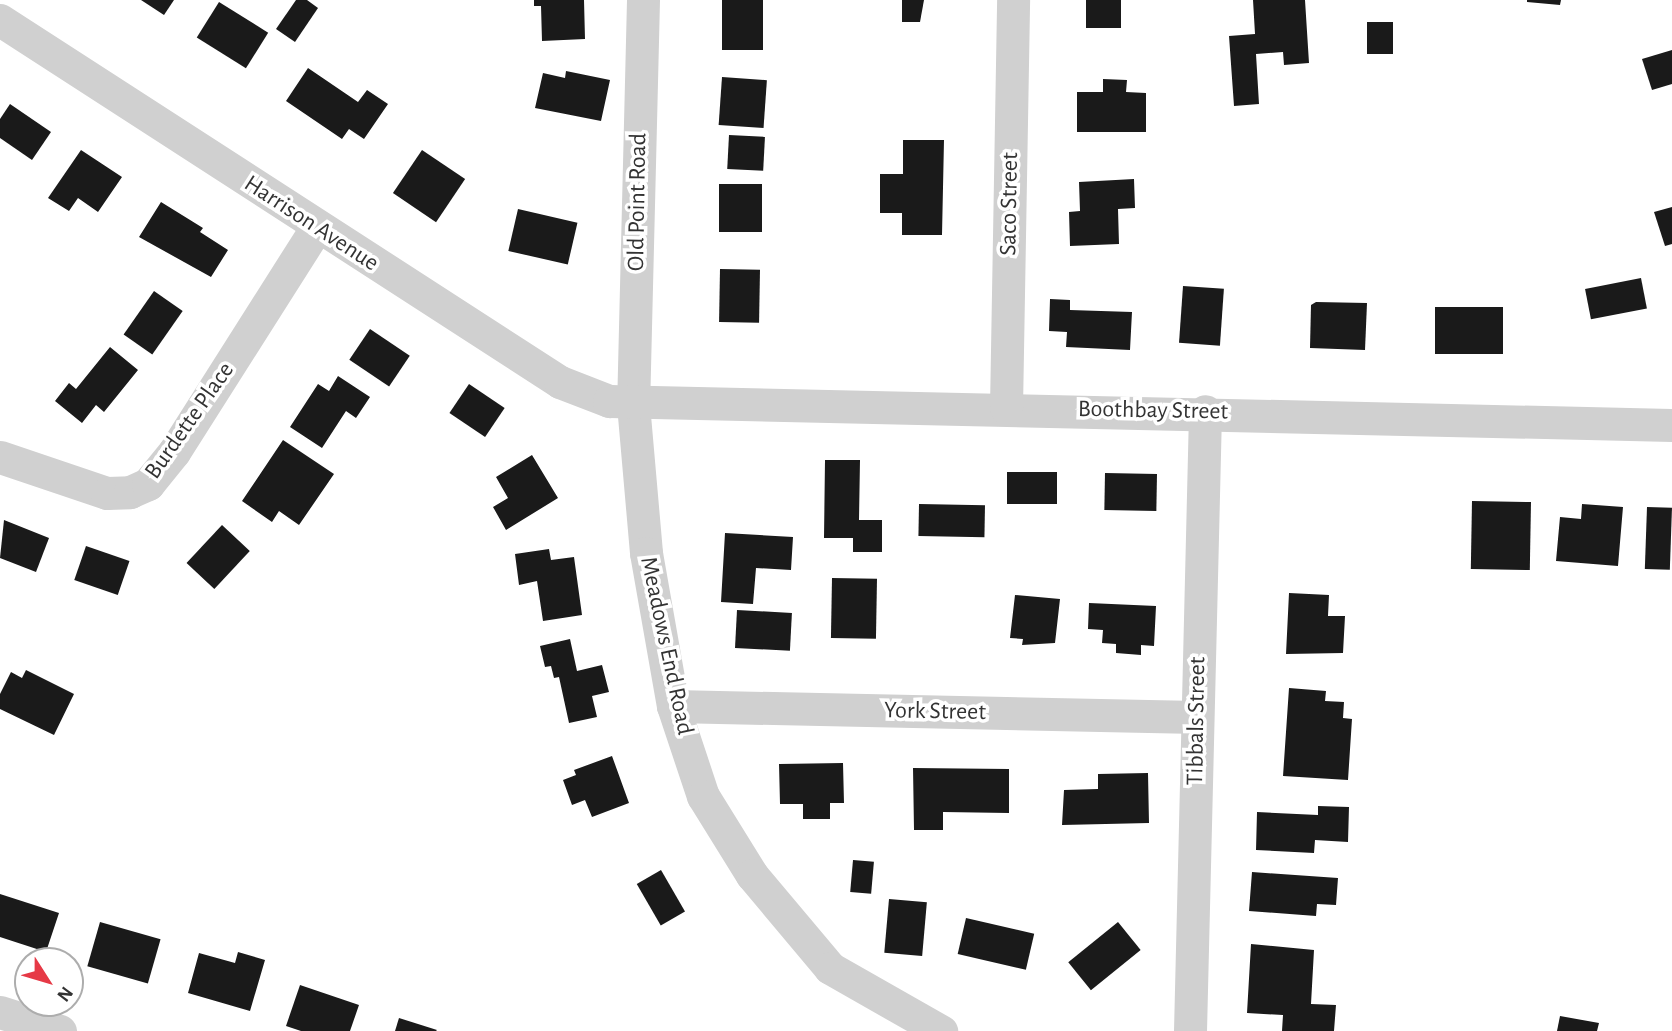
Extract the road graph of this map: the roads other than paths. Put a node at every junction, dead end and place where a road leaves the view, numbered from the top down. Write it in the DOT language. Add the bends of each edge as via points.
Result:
graph roads {
  1 [pos="643,0"];
  2 [pos="1013,0"];
  3 [pos="0,20"];
  4 [pos="316,228"];
  5 [pos="633,404"];
  6 [pos="1006,408"];
  7 [pos="1205,411"];
  8 [pos="1672,425"];
  9 [pos="0,457"];
  10 [pos="673,706"];
  11 [pos="1198,718"];
  12 [pos="0,1012"];
  13 [pos="60,1031"];
  14 [pos="941,1031"];
  15 [pos="1190,1031"];
  1 -- 5 [label="street, Old Point Road"];
  2 -- 6 [label="street, Saco Street"];
  3 -- 4 [label="street, Harrison Avenue"];
  4 -- 5 [label="street, Harrison Avenue" via="560,382 582,393"];
  4 -- 9 [label="street, Burdette Place" via="174,453 148,484 130,492 107,493"];
  5 -- 6 [label="street, Boothbay Street"];
  5 -- 10 [label="street, Meadows End Road" via="646,553"];
  6 -- 7 [label="street, Boothbay Street"];
  7 -- 8 [label="street, Boothbay Street"];
  7 -- 11 [label="street, Tibbals Street"];
  10 -- 11 [label="street, York Street"];
  10 -- 14 [label="street, Meadows End Road" via="703,796 778,906 830,968"];
  11 -- 15 [label="street, Tibbals Street"];
  12 -- 13 [label="street"];
}
